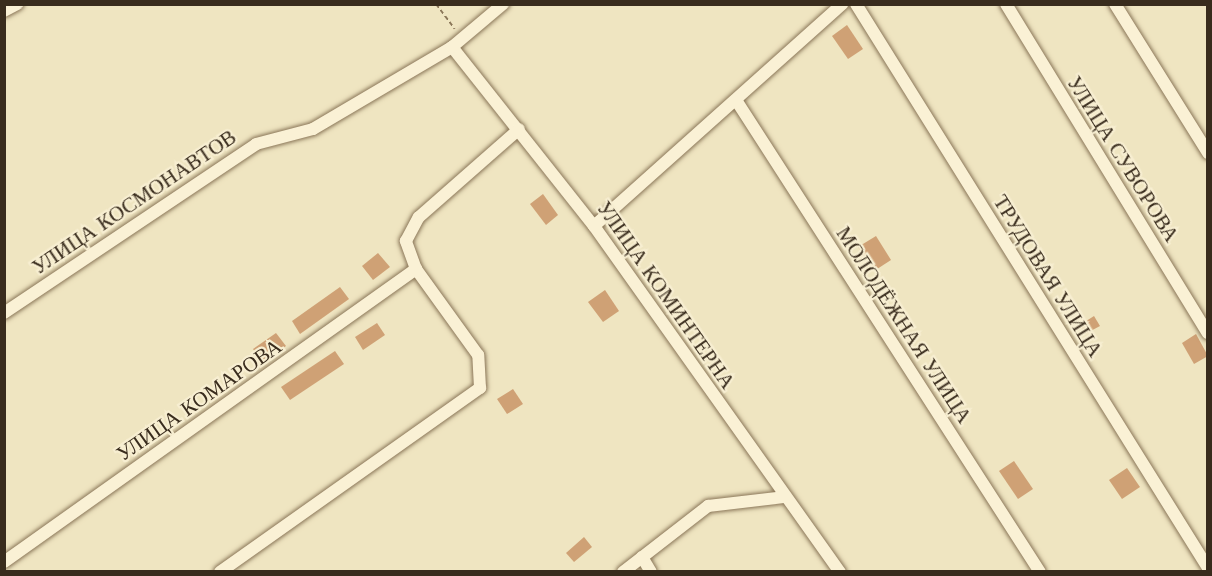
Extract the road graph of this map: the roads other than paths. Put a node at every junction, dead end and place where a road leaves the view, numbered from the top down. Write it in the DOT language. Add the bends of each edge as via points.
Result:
graph roads {
  1 [pos="17,4"];
  2 [pos="503,4"];
  3 [pos="842,4"];
  4 [pos="856,4"];
  5 [pos="1006,4"];
  6 [pos="1115,4"];
  7 [pos="4,11"];
  8 [pos="452,47"];
  9 [pos="736,100"];
  10 [pos="519,129"];
  11 [pos="1208,153"];
  12 [pos="594,226"];
  13 [pos="416,269"];
  14 [pos="4,313"];
  15 [pos="1208,333"];
  16 [pos="785,497"];
  17 [pos="642,557"];
  18 [pos="4,562"];
  19 [pos="1208,568"];
  20 [pos="220,572"];
  21 [pos="623,572"];
  22 [pos="651,572"];
  23 [pos="840,572"];
  24 [pos="1040,572"];
  1 -- 7 [label="street"];
  2 -- 8 [label="street, УЛИЦА КОСМОНАВТОВ"];
  3 -- 9 [label="street"];
  4 -- 19 [label="street, ТРУДОВАЯ УЛИЦА"];
  5 -- 15 [label="street, УЛИЦА СУВОРОВА"];
  6 -- 11 [label="street"];
  8 -- 10 [label="street, УЛИЦА КОМИНТЕРНА"];
  8 -- 14 [label="street, УЛИЦА КОСМОНАВТОВ" via="313,129 256,144"];
  9 -- 12 [label="street"];
  9 -- 24 [label="street, МОЛОДЁЖНАЯ УЛИЦА"];
  10 -- 12 [label="street, УЛИЦА КОМИНТЕРНА"];
  10 -- 13 [label="street" via="419,217 406,241"];
  12 -- 16 [label="street, УЛИЦА КОМИНТЕРНА"];
  13 -- 18 [label="street, УЛИЦА КОМАРОВА"];
  13 -- 20 [label="street" via="478,355 480,388"];
  16 -- 17 [label="street" via="708,506"];
  16 -- 23 [label="street, УЛИЦА КОМИНТЕРНА"];
  17 -- 21 [label="street"];
  17 -- 22 [label="street"];
}
